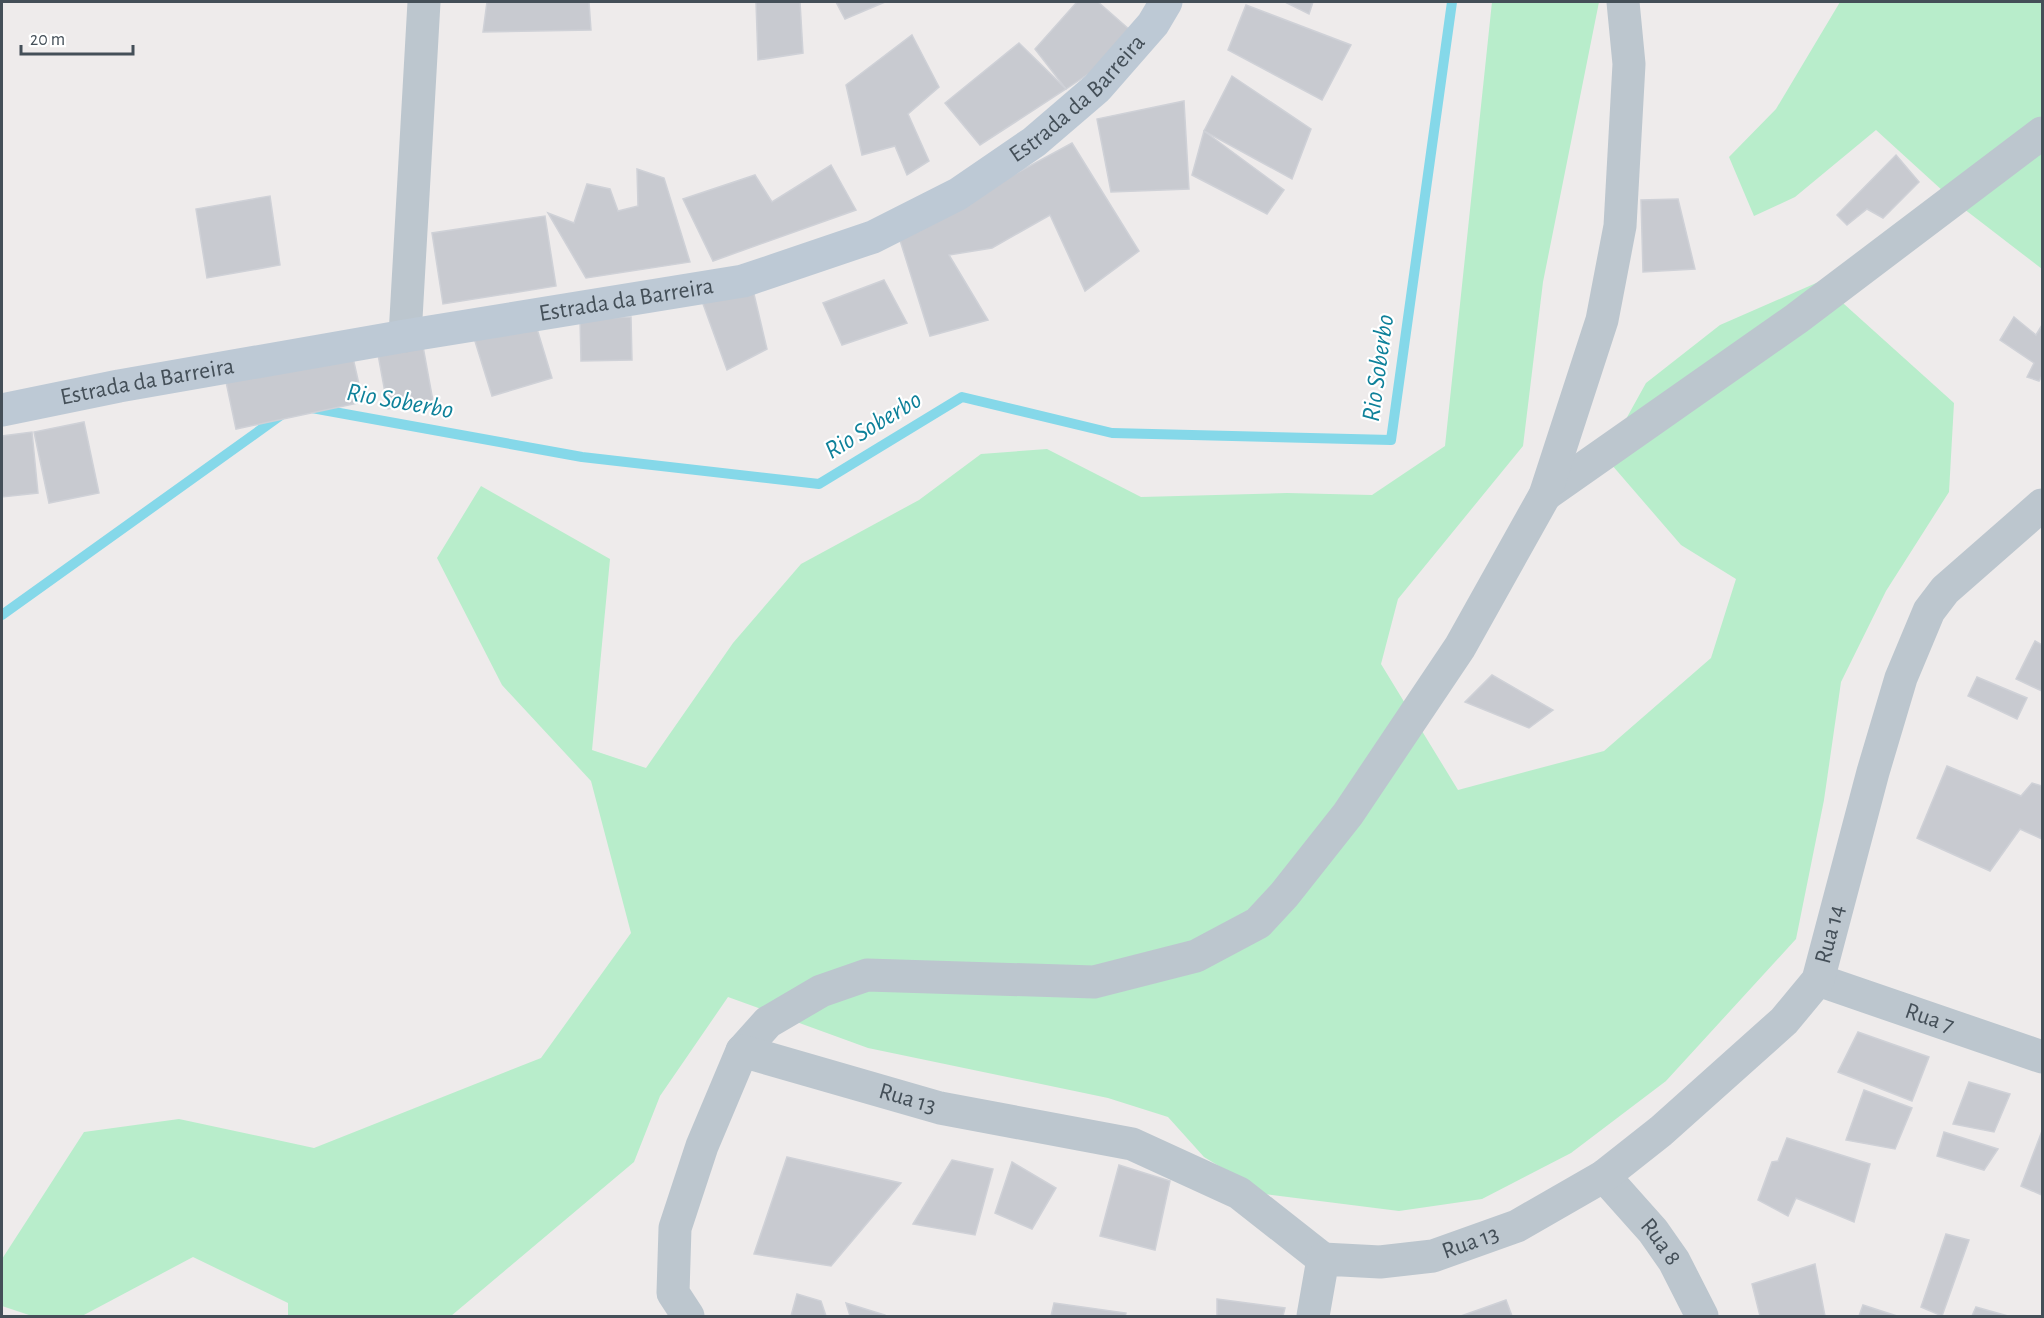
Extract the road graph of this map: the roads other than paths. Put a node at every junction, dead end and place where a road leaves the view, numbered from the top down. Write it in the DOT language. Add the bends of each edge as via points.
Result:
graph roads {
  1 [pos="424,2"];
  2 [pos="1166,2"];
  3 [pos="1623,2"];
  4 [pos="2043,133"];
  5 [pos="405,336"];
  6 [pos="2,410"];
  7 [pos="1545,495"];
  8 [pos="2043,505"];
  9 [pos="1818,980"];
  10 [pos="742,1051"];
  11 [pos="2043,1057"];
  12 [pos="1604,1176"];
  13 [pos="1323,1259"];
  14 [pos="688,1317"];
  15 [pos="1313,1317"];
  16 [pos="1702,1317"];
  1 -- 5 [label="street"];
  2 -- 5 [label="main road, Estrada da Barreira" via="1153,24 1097,88 1034,142 958,194 873,237 743,281"];
  3 -- 7 [label="street" via="1629,64 1620,225 1602,320"];
  4 -- 7 [label="street" via="1796,319"];
  5 -- 6 [label="main road, Estrada da Barreira"];
  7 -- 10 [label="street" via="1460,646 1348,814 1257,923 1196,956 1094,982 867,975 821,991 768,1022"];
  8 -- 9 [label="street, Rua 14" via="1945,590 1929,611 1897,689"];
  9 -- 11 [label="street, Rua 7"];
  9 -- 12 [label="street, Rua 14" via="1784,1021 1661,1131"];
  10 -- 13 [label="street, Rua 13" via="940,1108 1132,1144 1239,1193"];
  10 -- 14 [label="street" via="702,1146 675,1228 673,1293"];
  12 -- 13 [label="street, Rua 13" via="1517,1226 1433,1256 1380,1262"];
  12 -- 16 [label="street, Rua 8" via="1674,1261"];
  13 -- 15 [label="street"];
}
